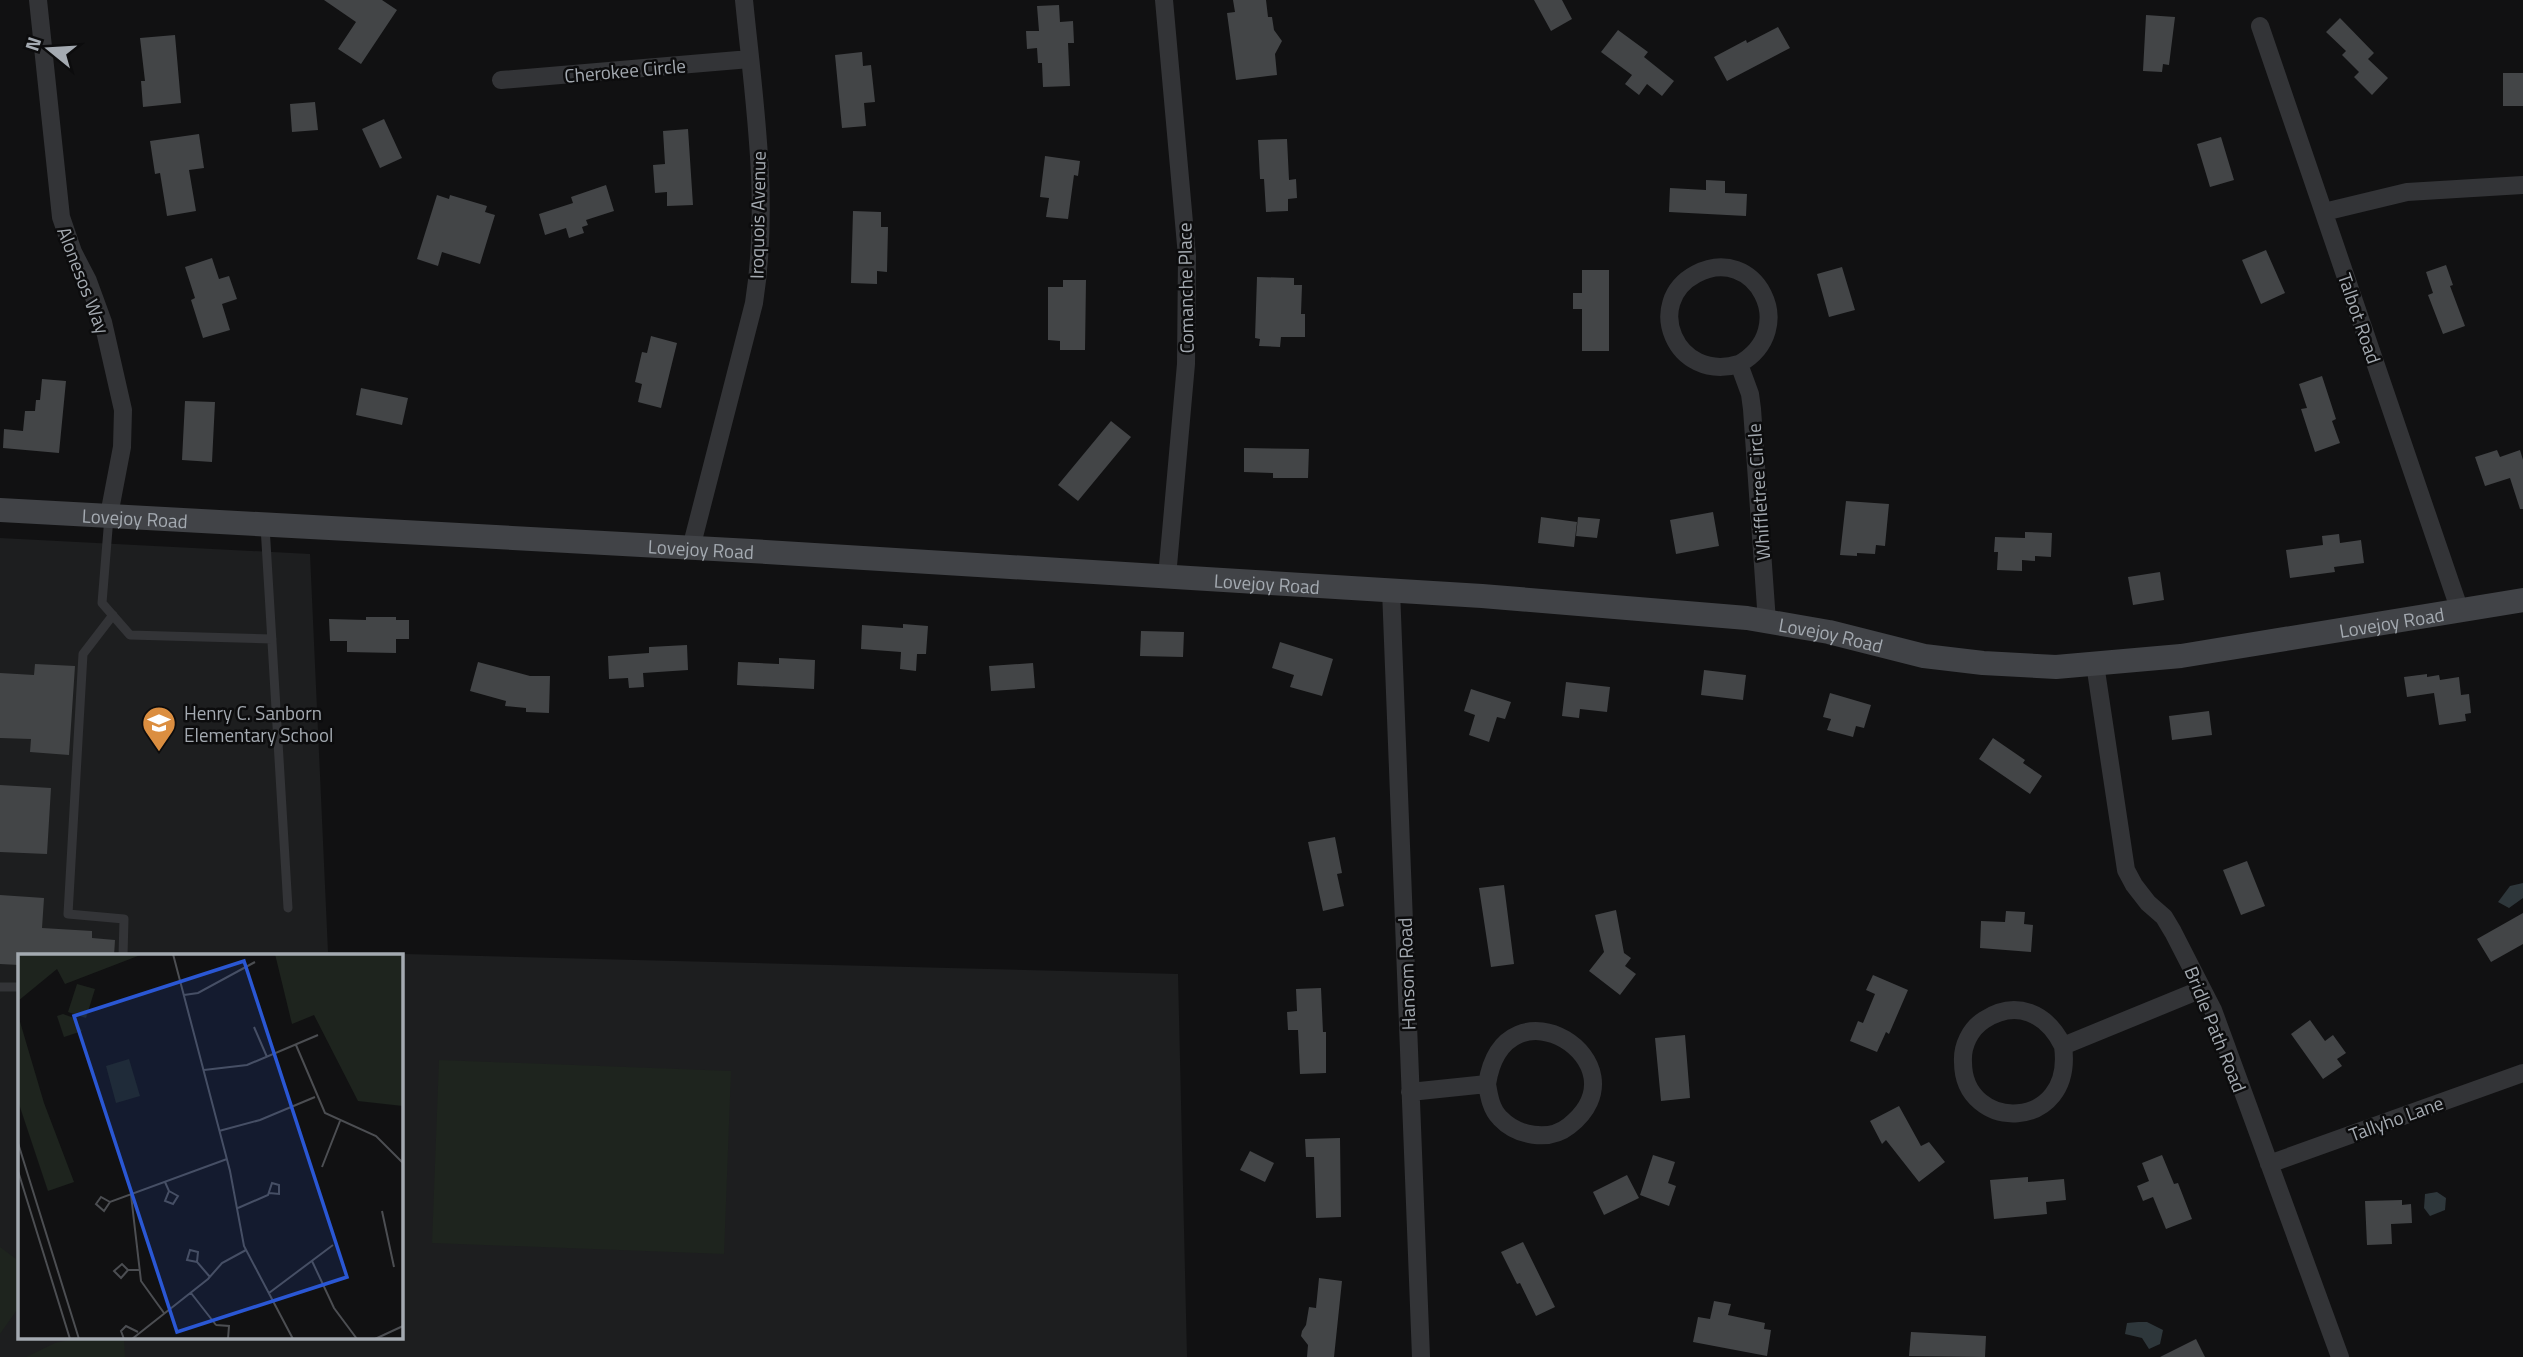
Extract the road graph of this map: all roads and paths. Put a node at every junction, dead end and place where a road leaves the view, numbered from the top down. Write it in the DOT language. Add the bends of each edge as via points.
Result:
graph roads {
  1 [pos="38,0"];
  2 [pos="744,0"];
  3 [pos="1164,0"];
  4 [pos="2260,26"];
  5 [pos="750,59"];
  6 [pos="501,80"];
  7 [pos="2523,185"];
  8 [pos="2324,212"];
  9 [pos="1739,364"];
  10 [pos="0,510"];
  11 [pos="109,515"];
  12 [pos="265,524"];
  13 [pos="691,548"];
  14 [pos="1167,577"];
  15 [pos="1391,590"];
  16 [pos="2523,600"];
  17 [pos="2460,611"];
  18 [pos="113,615"];
  19 [pos="1767,622"];
  20 [pos="272,639"];
  21 [pos="2095,664"];
  22 [pos="288,908"];
  23 [pos="123,954"];
  24 [pos="0,987"];
  25 [pos="18,987"];
  26 [pos="2202,989"];
  27 [pos="2063,1046"];
  28 [pos="2523,1073"];
  29 [pos="1487,1084"];
  30 [pos="1410,1092"];
  31 [pos="2269,1164"];
  32 [pos="1421,1357"];
  33 [pos="2340,1357"];
  1 -- 11 [label="street, Alonesos Way" via="61,217 103,322 123,410 122,447"];
  2 -- 5 [label="street, Iroquois Avenue"];
  3 -- 14 [label="street, Comanche Place" via="1187,256 1186,364"];
  4 -- 8 [label="street, Talbot Road"];
  5 -- 6 [label="street, Cherokee Circle"];
  5 -- 13 [label="street, Iroquois Avenue" via="761,174 760,264"];
  7 -- 8 [label="street" via="2407,192"];
  8 -- 17 [label="street, Talbot Road"];
  9 -- 9 [label="street" via="1764,341 1769,319 1765,297 1742,273 1719,268 1697,273 1681,286 1672,304 1672,334 1683,351 1699,363 1718,368"];
  9 -- 19 [label="street, Whiffletree Circle" via="1752,409"];
  10 -- 11 [label="main road, Lovejoy Road"];
  11 -- 12 [label="main road, Lovejoy Road"];
  11 -- 18 [label="lane" via="102,603"];
  12 -- 13 [label="main road, Lovejoy Road"];
  12 -- 20 [label="lane"];
  13 -- 14 [label="main road, Lovejoy Road"];
  14 -- 15 [label="main road, Lovejoy Road"];
  15 -- 19 [label="main road, Lovejoy Road"];
  15 -- 30 [label="street, Hansom Road"];
  16 -- 17 [label="main road, Lovejoy Road"];
  17 -- 21 [label="main road, Lovejoy Road" via="2181,656"];
  18 -- 20 [label="lane" via="130,635"];
  18 -- 23 [label="lane" via="83,654 68,915 124,919"];
  19 -- 21 [label="main road, Lovejoy Road" via="1924,656 2056,667"];
  20 -- 22 [label="lane"];
  21 -- 26 [label="street, Bridle Path Road" via="2126,870 2134,886 2164,917"];
  24 -- 25 [label="lane"];
  26 -- 27 [label="street"];
  26 -- 31 [label="street, Bridle Path Road"];
  27 -- 27 [label="street" via="2043,1018 2010,1010 1993,1014 1968,1037 1962,1054 1968,1087 1993,1110 2026,1112 2042,1105 2059,1087 2065,1062"];
  28 -- 31 [label="street, Tallyho Lane"];
  29 -- 29 [label="street" via="1497,1053 1516,1037 1539,1031 1570,1040 1589,1066 1592,1084 1579,1118 1548,1135 1513,1129 1499,1117"];
  29 -- 30 [label="street"];
  30 -- 32 [label="street, Hansom Road"];
  31 -- 33 [label="street, Bridle Path Road"];
}
